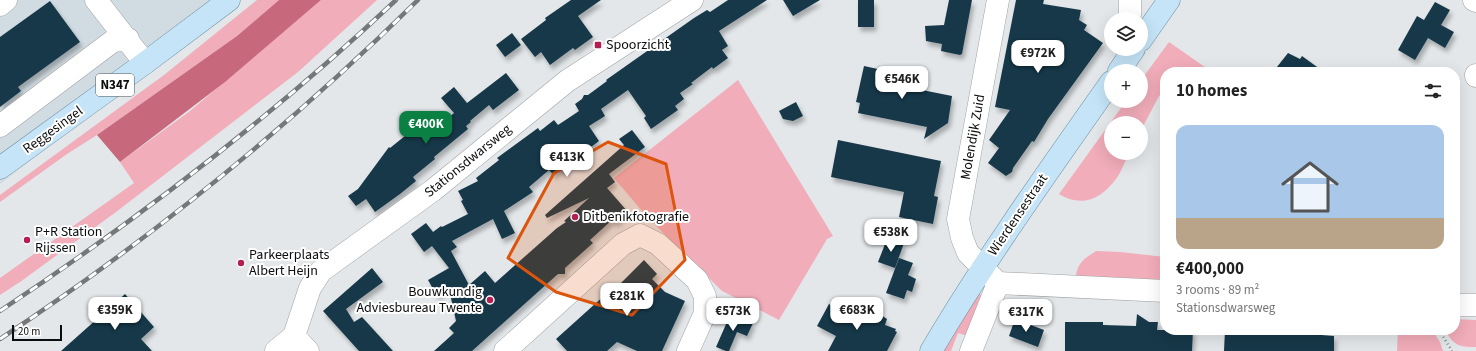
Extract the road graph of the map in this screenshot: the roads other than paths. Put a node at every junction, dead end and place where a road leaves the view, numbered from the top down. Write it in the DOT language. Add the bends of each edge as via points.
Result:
graph roads {
  1 [pos="6,0"];
  2 [pos="96,0"];
  3 [pos="229,0"];
  4 [pos="692,0"];
  5 [pos="998,0"];
  6 [pos="1169,0"];
  7 [pos="0,5"];
  8 [pos="1148,30"];
  9 [pos="128,39"];
  10 [pos="145,63"];
  11 [pos="1104,93"];
  12 [pos="0,126"];
  13 [pos="0,168"];
  14 [pos="990,276"];
  15 [pos="1160,291"];
  16 [pos="1460,305"];
  17 [pos="1476,306"];
  18 [pos="301,343"];
  19 [pos="276,351"];
  20 [pos="505,351"];
  21 [pos="688,351"];
  22 [pos="931,351"];
  23 [pos="971,351"];
  1 -- 7 [label="street"];
  2 -- 9 [label="street"];
  3 -- 10 [label="main road, Reggesingel / N347"];
  4 -- 18 [label="street, Stationsdwarsweg" via="567,81 432,191 321,271 310,288"];
  5 -- 14 [label="street, Molendijk Zuid" via="958,219 968,253"];
  6 -- 8 [label="main road"];
  9 -- 10 [label="street"];
  9 -- 12 [label="street" via="113,41"];
  10 -- 13 [label="main road, Reggesingel / N347"];
  11 -- 14 [label="main road, Wierdensestraat"];
  14 -- 15 [label="street"];
  14 -- 22 [label="main road, Wierdensestraat" via="958,305"];
  14 -- 23 [label="street, Wierdensestraat"];
  16 -- 17 [label="street"];
  18 -- 19 [label="street, Stationsdwarsweg"];
  20 -- 21 [label="street" via="623,244 640,235 658,244 697,280 705,296 705,313"];
}
